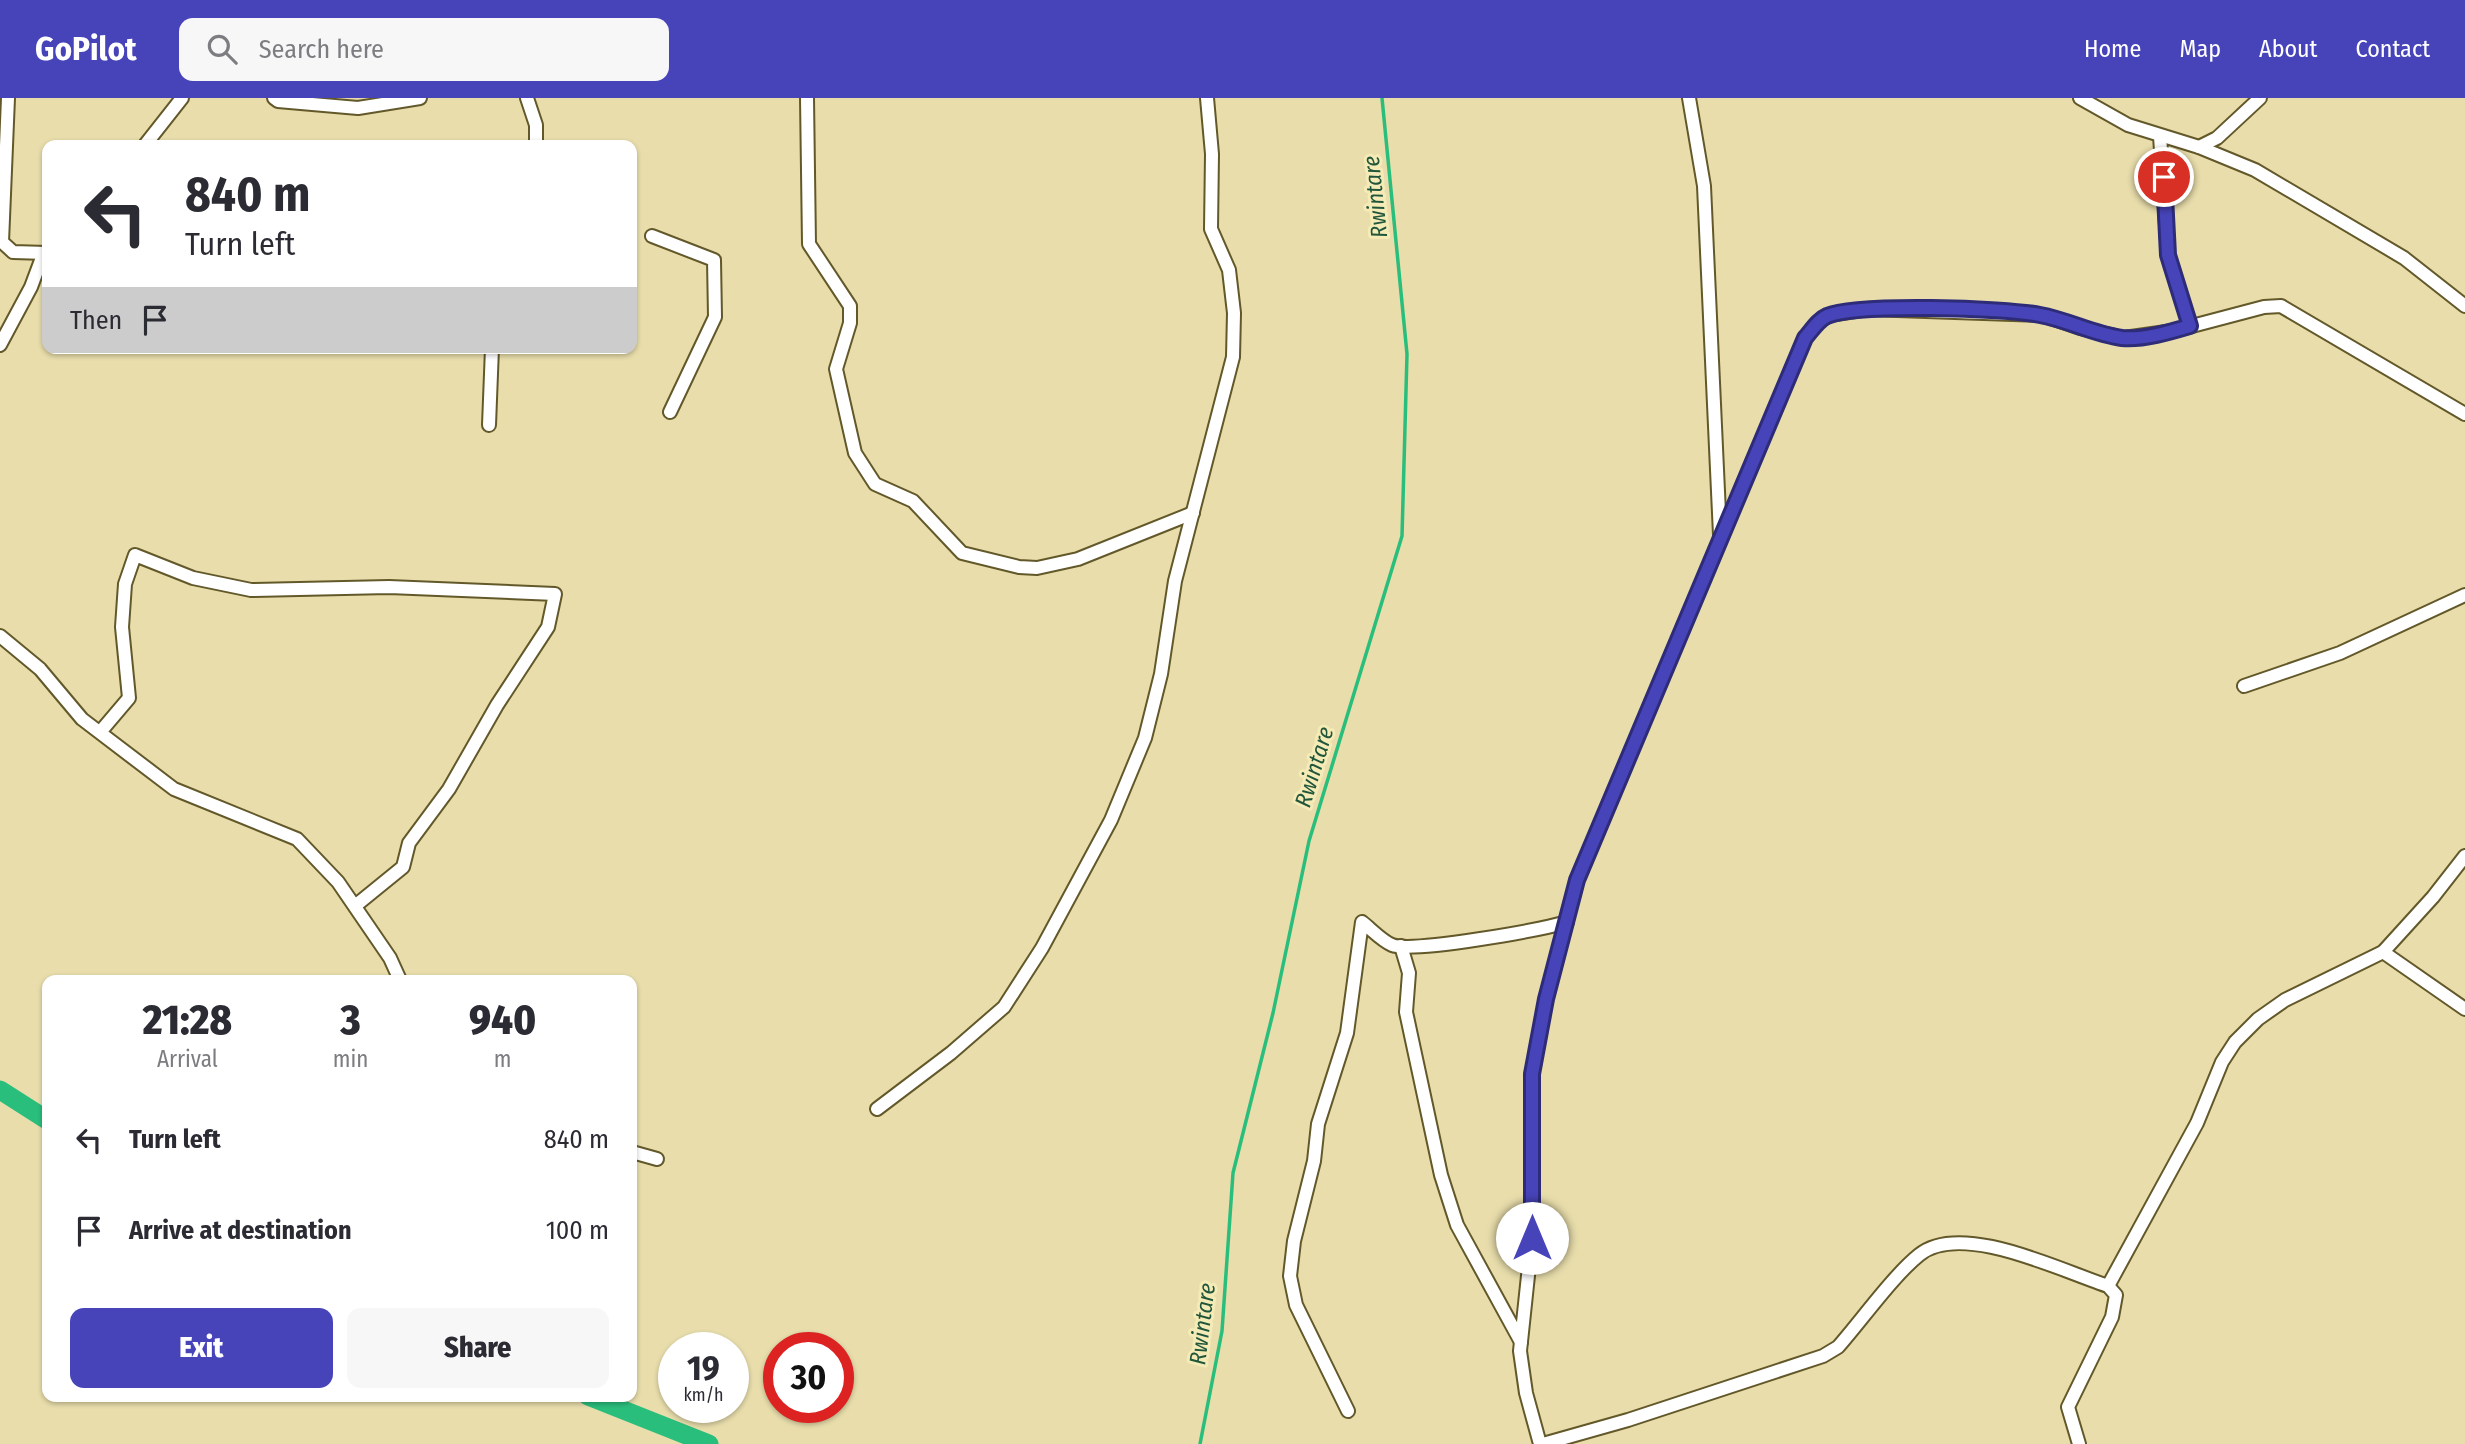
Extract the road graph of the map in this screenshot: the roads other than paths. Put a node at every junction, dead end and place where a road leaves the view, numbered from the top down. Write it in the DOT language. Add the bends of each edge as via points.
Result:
graph roads {
  1 [pos="8,98"];
  2 [pos="182,98"];
  3 [pos="274,98"];
  4 [pos="420,98"];
  5 [pos="527,98"];
  6 [pos="807,98"];
  7 [pos="1207,98"];
  8 [pos="1689,98"];
  9 [pos="2080,98"];
  10 [pos="2260,98"];
  11 [pos="2160,136"];
  12 [pos="149,140"];
  13 [pos="536,140"];
  14 [pos="2199,147"];
  15 [pos="652,236"];
  16 [pos="42,254"];
  17 [pos="42,261"];
  18 [pos="2465,306"];
  19 [pos="2190,326"];
  20 [pos="0,345"];
  21 [pos="490,354"];
  22 [pos="670,412"];
  23 [pos="2465,414"];
  24 [pos="489,425"];
  25 [pos="1193,513"];
  26 [pos="1720,538"];
  27 [pos="2465,595"];
  28 [pos="0,636"];
  29 [pos="2244,686"];
  30 [pos="101,731"];
  31 [pos="2465,856"];
  32 [pos="355,906"];
  33 [pos="1567,922"];
  34 [pos="1401,946"];
  35 [pos="2383,952"];
  36 [pos="398,975"];
  37 [pos="2465,1009"];
  38 [pos="877,1109"];
  39 [pos="637,1153"];
  40 [pos="657,1159"];
  41 [pos="2108,1286"];
  42 [pos="1521,1342"];
  43 [pos="1349,1411"];
  44 [pos="1542,1444"];
  45 [pos="2079,1444"];
  1 -- 16 [label="street" via="2,242 13,252"];
  2 -- 12 [label="street"];
  3 -- 4 [label="street" via="358,108"];
  5 -- 13 [label="street"];
  6 -- 25 [label="street" via="808,238 850,306 850,323 836,369 855,453 875,484 913,501 962,553 1019,567 1078,559"];
  7 -- 25 [label="street" via="1211,229 1229,270 1233,357"];
  8 -- 26 [label="street" via="1704,186"];
  9 -- 11 [label="street" via="2128,125"];
  10 -- 14 [label="street" via="2234,124"];
  11 -- 14 [label="street"];
  11 -- 19 [label="street" via="2168,255"];
  14 -- 18 [label="street" via="2255,170 2327,210 2404,258"];
  15 -- 22 [label="street" via="714,260 715,317"];
  17 -- 20 [label="street"];
  19 -- 23 [label="street" via="2281,306"];
  19 -- 26 [label="street" via="2124,338 2010,311 1868,309 1830,315 1820,320 1795,356"];
  21 -- 24 [label="street"];
  25 -- 38 [label="street" via="1145,738 1111,820 1042,948 1004,1007"];
  26 -- 33 [label="street" via="1577,880"];
  27 -- 29 [label="street" via="2350,649"];
  28 -- 30 [label="street" via="40,668 82,719"];
  30 -- 32 [label="street" via="174,789 297,839"];
  30 -- 32 [label="street" via="129,698 122,627 125,584 135,555 193,578 251,590 389,587 555,594 548,627 449,789 409,843 403,867"];
  31 -- 35 [label="street"];
  32 -- 36 [label="street"];
  33 -- 34 [label="street" via="1421,949"];
  33 -- 42 [label="street" via="1532,1074 1532,1238"];
  34 -- 42 [label="street" via="1409,973 1406,1012 1441,1175 1457,1225"];
  34 -- 43 [label="street" via="1391,945 1362,922 1347,1033 1318,1124 1290,1276 1296,1306"];
  35 -- 37 [label="street"];
  35 -- 41 [label="street" via="2285,1000 2235,1042 2197,1123"];
  39 -- 40 [label="street"];
  41 -- 44 [label="street" via="2016,1250 1961,1244 1939,1247 1920,1253 1838,1347 1824,1356"];
  41 -- 45 [label="street" via="2116,1295 2114,1310 2068,1407"];
  42 -- 44 [label="street" via="1526,1393"];
}
